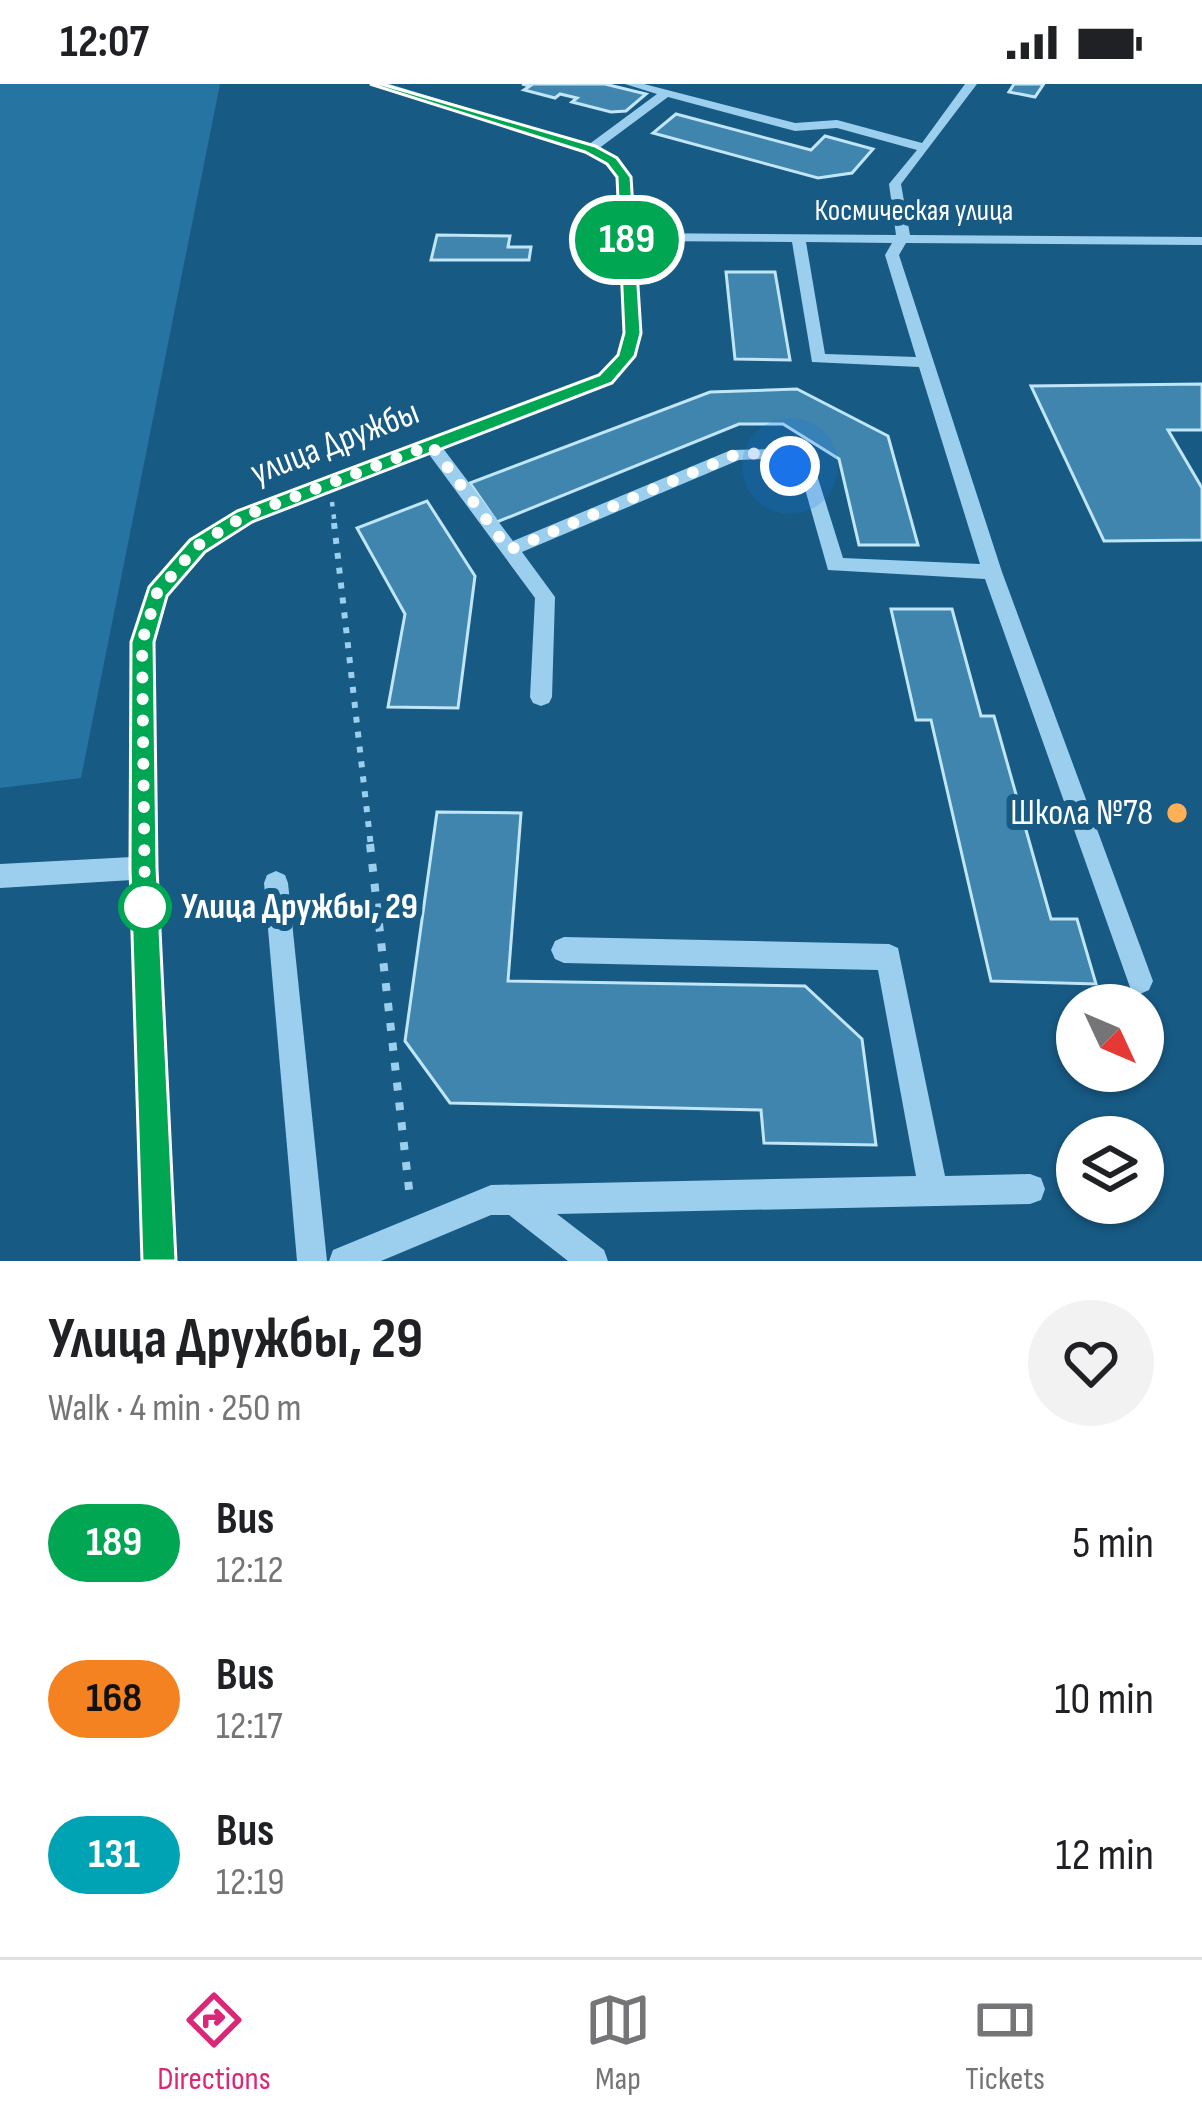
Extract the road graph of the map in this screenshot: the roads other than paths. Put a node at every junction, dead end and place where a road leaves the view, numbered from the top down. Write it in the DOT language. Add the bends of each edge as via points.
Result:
graph roads {
  1 [pos="376,84"];
  2 [pos="632,84"];
  3 [pos="971,84"];
  4 [pos="666,94"];
  5 [pos="925,148"];
  6 [pos="590,149"];
  7 [pos="903,236"];
  8 [pos="626,237"];
  9 [pos="798,238"];
  10 [pos="1202,241"];
  11 [pos="925,362"];
  12 [pos="431,445"];
  13 [pos="509,550"];
  14 [pos="992,572"];
  15 [pos="541,697"];
  16 [pos="143,868"];
  17 [pos="0,876"];
  18 [pos="276,883"];
  19 [pos="564,950"];
  20 [pos="1140,980"];
  21 [pos="1030,1189"];
  22 [pos="934,1191"];
  23 [pos="515,1200"];
  24 [pos="159,1261"];
  25 [pos="312,1261"];
  26 [pos="344,1261"];
  27 [pos="593,1261"];
  1 -- 6 [label="street"];
  2 -- 4 [label="street"];
  3 -- 5 [label="street"];
  4 -- 5 [label="street"];
  4 -- 6 [label="street"];
  5 -- 7 [label="street" via="895,184"];
  6 -- 8 [label="street, улица Дружбы" via="624,177"];
  7 -- 9 [label="street, Космическая улица"];
  7 -- 10 [label="street, Космическая улица"];
  7 -- 11 [label="street" via="892,255"];
  8 -- 9 [label="street, Космическая улица"];
  8 -- 12 [label="street, улица Дружбы" via="632,333 626,356 606,379"];
  9 -- 11 [label="street" via="818,359"];
  11 -- 14 [label="street"];
  12 -- 13 [label="street"];
  12 -- 16 [label="street, улица Дружбы" via="244,516 197,546 157,593 142,642"];
  13 -- 14 [label="street" via="737,454 769,453 811,479 836,565"];
  13 -- 15 [label="street" via="545,597"];
  14 -- 20 [label="street"];
  16 -- 17 [label="street"];
  16 -- 24 [label="street, улица Дружбы"];
  18 -- 25 [label="street"];
  19 -- 22 [label="street" via="889,957"];
  21 -- 22 [label="street"];
  22 -- 23 [label="street"];
  23 -- 26 [label="street" via="491,1200"];
  23 -- 27 [label="street"];
}
